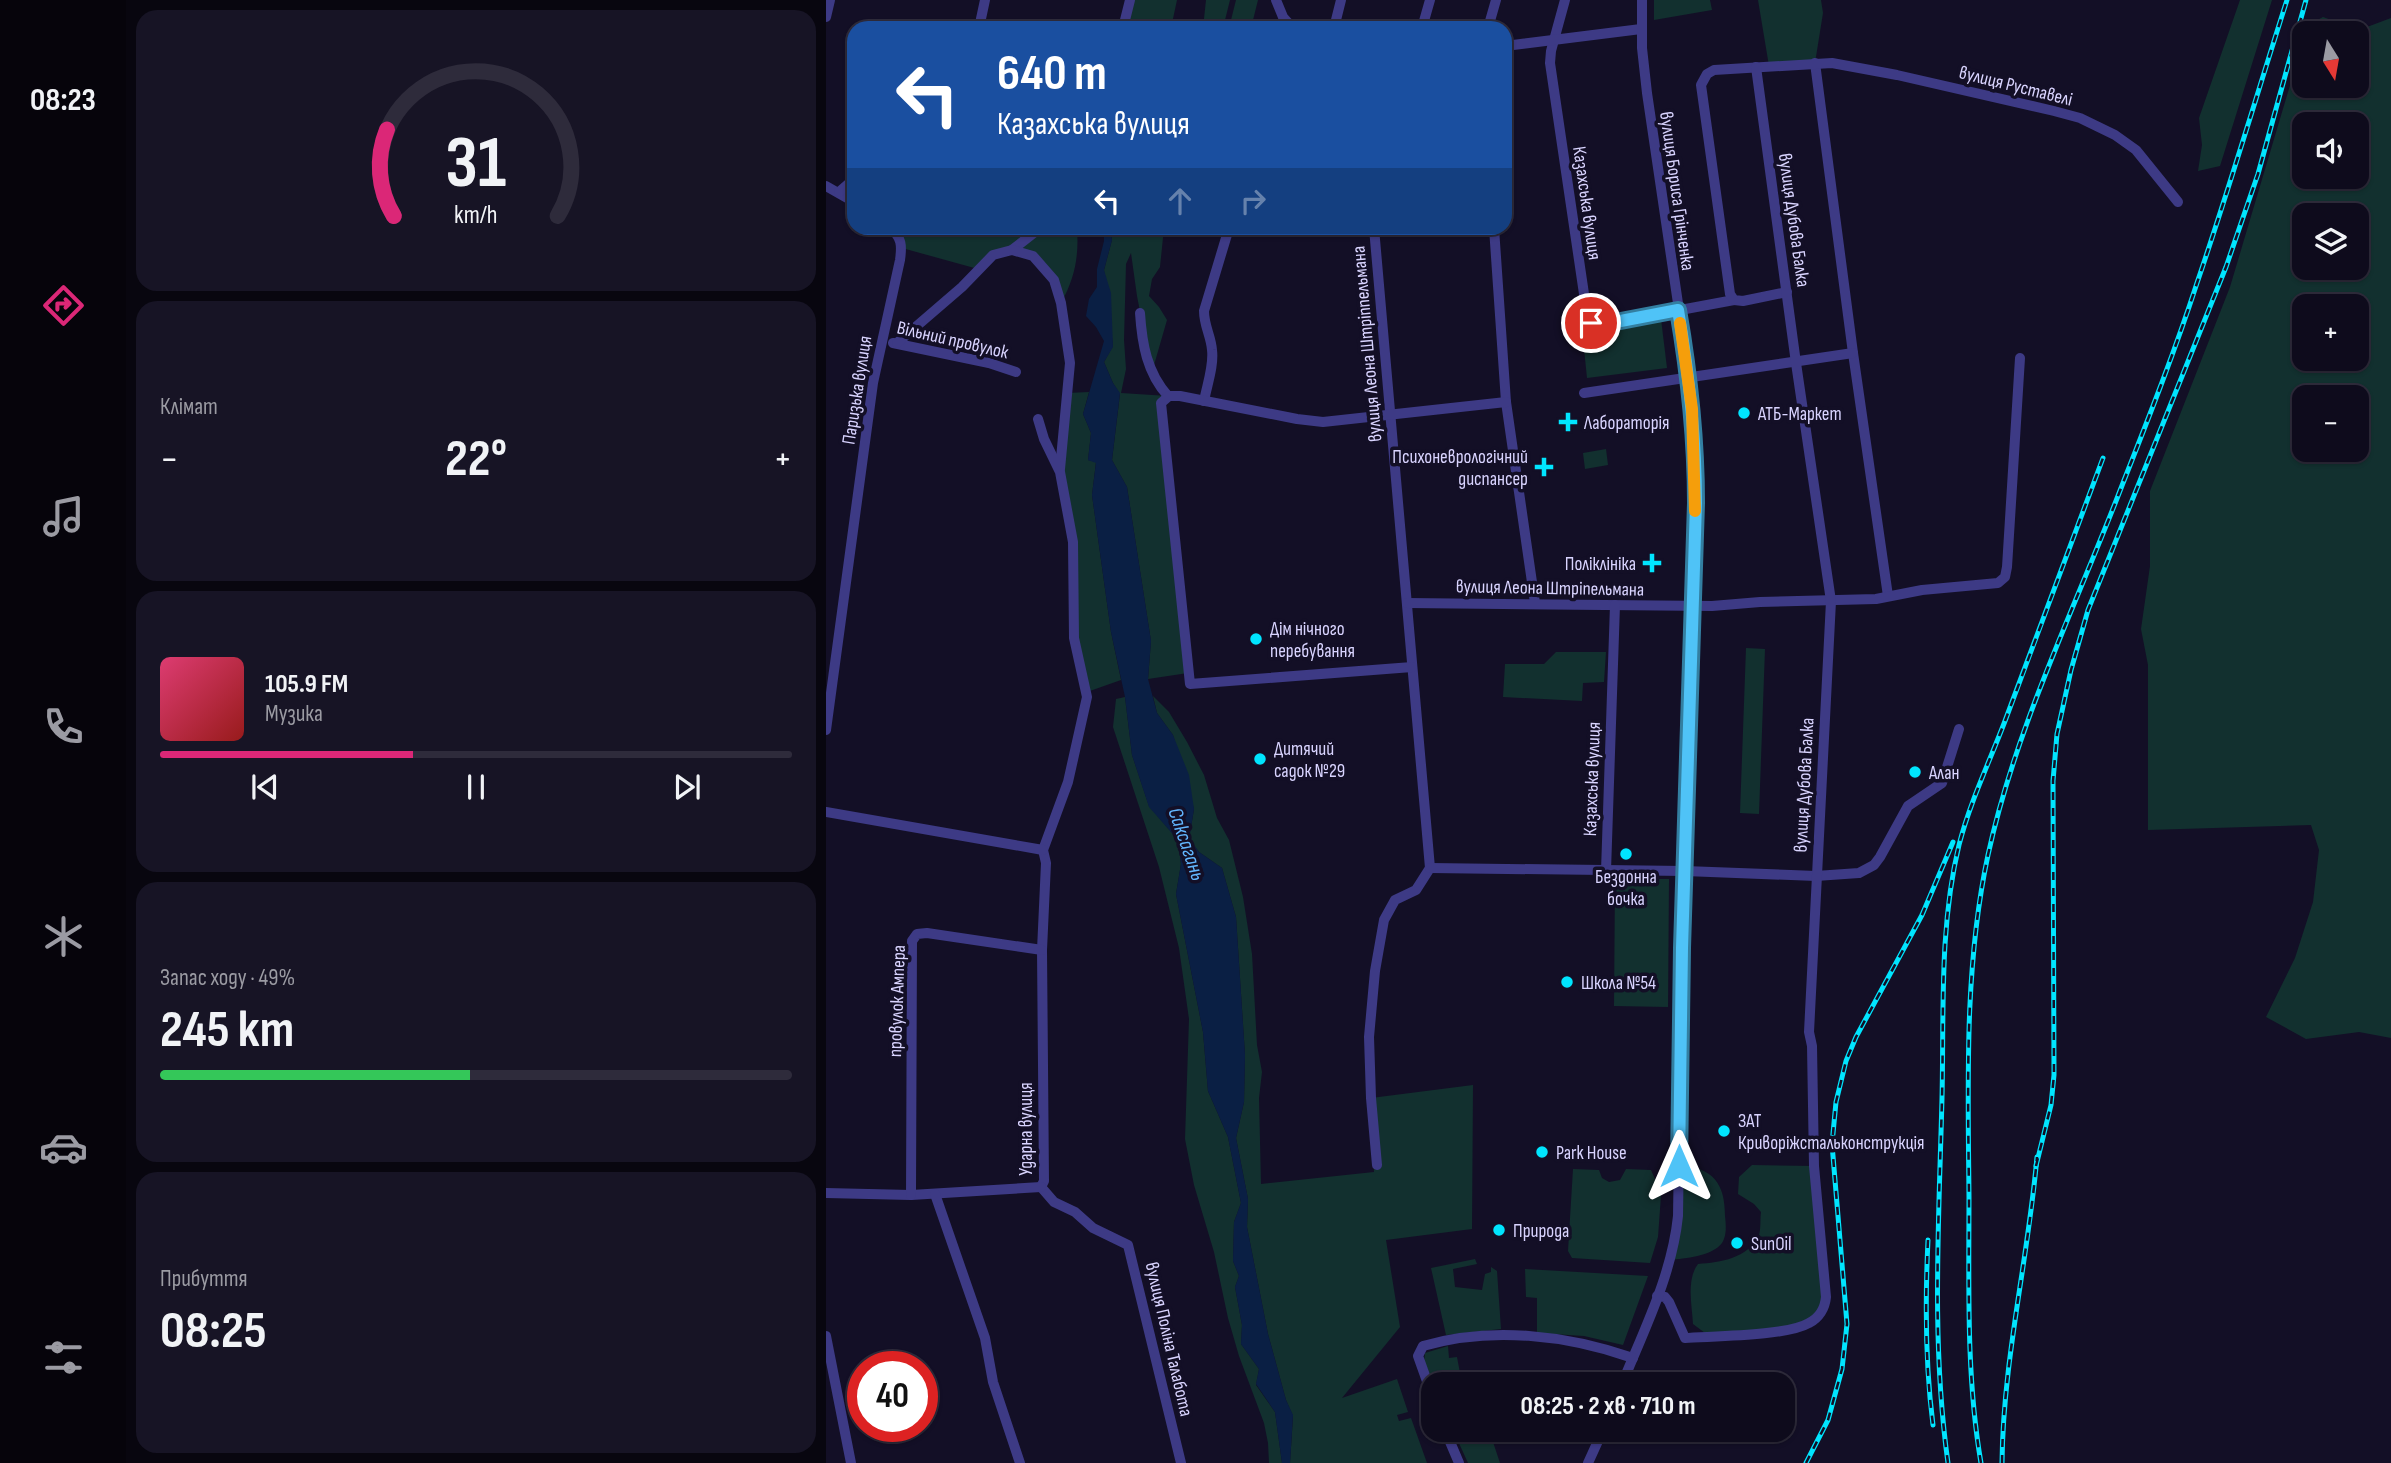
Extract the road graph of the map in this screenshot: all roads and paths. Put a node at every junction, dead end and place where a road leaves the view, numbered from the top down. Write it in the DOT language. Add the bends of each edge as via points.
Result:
graph roads {
  1 [pos="830,0"];
  2 [pos="985,0"];
  3 [pos="1130,0"];
  4 [pos="1276,0"];
  5 [pos="1341,0"];
  6 [pos="1430,0"];
  7 [pos="1496,0"];
  8 [pos="1565,0"];
  9 [pos="1642,0"];
  10 [pos="826,17"];
  11 [pos="980,21"];
  12 [pos="1125,21"];
  13 [pos="1286,21"];
  14 [pos="1336,21"];
  15 [pos="1424,21"];
  16 [pos="1490,21"];
  17 [pos="1641,29"];
  18 [pos="1555,39"];
  19 [pos="1512,45"];
  20 [pos="1815,62"];
  21 [pos="1756,67"];
  22 [pos="847,185"];
  23 [pos="826,186"];
  24 [pos="839,192"];
  25 [pos="847,197"];
  26 [pos="2178,202"];
  27 [pos="898,235"];
  28 [pos="1031,235"];
  29 [pos="1227,235"];
  30 [pos="1375,235"];
  31 [pos="1494,235"];
  32 [pos="1012,250"];
  33 [pos="1787,292"];
  34 [pos="1734,300"];
  35 [pos="1678,310"];
  36 [pos="1140,313"];
  37 [pos="881,341"];
  38 [pos="897,343"];
  39 [pos="1853,353"];
  40 [pos="2020,358"];
  41 [pos="1796,363"];
  42 [pos="1016,372"];
  43 [pos="1689,378"];
  44 [pos="1584,393"];
  45 [pos="1168,397"];
  46 [pos="1204,401"];
  47 [pos="1506,402"];
  48 [pos="1390,416"];
  49 [pos="1038,419"];
  50 [pos="1060,472"];
  51 [pos="1888,596"];
  52 [pos="1831,601"];
  53 [pos="1407,603"];
  54 [pos="1535,603"];
  55 [pos="1615,605"];
  56 [pos="1693,607"];
  57 [pos="1412,667"];
  58 [pos="1959,729"];
  59 [pos="826,730"];
  60 [pos="826,812"];
  61 [pos="1043,850"];
  62 [pos="1430,868"];
  63 [pos="1606,870"];
  64 [pos="1685,871"];
  65 [pos="1816,876"];
  66 [pos="1042,950"];
  67 [pos="1377,1165"];
  68 [pos="1041,1187"];
  69 [pos="826,1193"];
  70 [pos="935,1194"];
  71 [pos="911,1195"];
  72 [pos="1657,1296"];
  73 [pos="826,1336"];
  74 [pos="1633,1358"];
  75 [pos="1424,1372"];
  76 [pos="1627,1372"];
  77 [pos="1451,1442"];
  78 [pos="1598,1442"];
  79 [pos="851,1463"];
  80 [pos="1020,1463"];
  81 [pos="1181,1463"];
  82 [pos="1459,1463"];
  83 [pos="1588,1463"];
  1 -- 10 [label="street"];
  2 -- 11 [label="street"];
  3 -- 12 [label="street"];
  4 -- 13 [label="street"];
  5 -- 14 [label="street"];
  6 -- 15 [label="street"];
  7 -- 16 [label="street"];
  8 -- 18 [label="street, Казахська вулиця"];
  9 -- 17 [label="street, вулиця Бориса Грінченка"];
  17 -- 18 [label="street"];
  17 -- 35 [label="street, вулиця Бориса Грінченка"];
  18 -- 19 [label="street"];
  18 -- 35 [label="street, Казахська вулиця" via="1550,63 1588,321 1598,325"];
  20 -- 21 [label="street, вулиця Руставелі"];
  20 -- 26 [label="street, вулиця Руставелі" via="1897,75 2080,118 2136,150"];
  20 -- 39 [label="street"];
  21 -- 33 [label="street, вулиця Дубова Балка"];
  21 -- 34 [label="street, вулиця Руставелі" via="1714,70 1701,83"];
  22 -- 24 [label="street"];
  23 -- 24 [label="street"];
  24 -- 25 [label="street"];
  27 -- 37 [label="street, Паризька вулиця" via="902,248"];
  28 -- 32 [label="street"];
  29 -- 46 [label="street" via="1204,311 1213,355"];
  30 -- 48 [label="street, вулиця Леона Штріппельмана"];
  31 -- 47 [label="street"];
  32 -- 38 [label="street" via="983,263 962,288"];
  32 -- 50 [label="street" via="1033,256 1054,280 1060,303 1070,374"];
  33 -- 34 [label="street"];
  33 -- 41 [label="street, вулиця Дубова Балка"];
  34 -- 35 [label="street"];
  35 -- 43 [label="street, вулиця Бориса Грінченка"];
  36 -- 45 [label="street" via="1149,367"];
  37 -- 38 [label="street, Вільний провулок"];
  37 -- 59 [label="street, Паризька вулиця"];
  38 -- 42 [label="street, Вільний провулок"];
  39 -- 41 [label="street"];
  39 -- 51 [label="street"];
  40 -- 51 [label="street, вулиця Леона Штріпельмана" via="2005,577 1982,586"];
  41 -- 43 [label="street"];
  41 -- 52 [label="street, вулиця Дубова Балка"];
  43 -- 44 [label="street"];
  43 -- 56 [label="street, вулиця Бориса Грінченка" via="1695,461"];
  45 -- 46 [label="street"];
  45 -- 57 [label="street" via="1161,410 1190,684"];
  46 -- 48 [label="street" via="1323,422"];
  47 -- 48 [label="street"];
  47 -- 54 [label="street"];
  48 -- 53 [label="street, вулиця Леона Штріппельмана"];
  49 -- 50 [label="street, Ударна вулиця"];
  50 -- 61 [label="street, Ударна вулиця" via="1073,542 1074,638 1087,697 1068,782"];
  51 -- 52 [label="street, вулиця Леона Штріпельмана"];
  52 -- 56 [label="street, вулиця Леона Штріпельмана"];
  52 -- 65 [label="street, вулиця Дубова Балка"];
  53 -- 54 [label="street, вулиця Леона Штріпельмана"];
  53 -- 57 [label="street, вулиця Леона Штріппельмана"];
  54 -- 55 [label="street, вулиця Леона Штріпельмана"];
  55 -- 56 [label="street, вулиця Леона Штріпельмана"];
  55 -- 63 [label="street, Казахська вулиця"];
  56 -- 64 [label="street, вулиця Бориса Грінченка"];
  57 -- 62 [label="street, вулиця Леона Штріппельмана"];
  58 -- 65 [label="street" via="1942,783 1903,811 1874,865 1859,873"];
  60 -- 61 [label="street"];
  61 -- 66 [label="street, Ударна вулиця"];
  62 -- 63 [label="street"];
  62 -- 67 [label="street" via="1416,890 1395,900 1384,920 1369,1037"];
  63 -- 64 [label="street"];
  64 -- 65 [label="street"];
  64 -- 72 [label="street, вулиця Бориса Грінченка" via="1678,1216"];
  65 -- 72 [label="street, вулиця Дубова Балка" via="1810,1032 1825,1304 1817,1318 1797,1328 1685,1338 1670,1301"];
  66 -- 68 [label="street, Ударна вулиця"];
  66 -- 71 [label="street, провулок Ампера" via="927,933 917,934 912,941"];
  68 -- 70 [label="street, Ударна вулиця"];
  68 -- 81 [label="street, вулиця Поліна Талабота" via="1054,1202 1093,1228 1129,1245"];
  69 -- 71 [label="street"];
  70 -- 71 [label="street"];
  70 -- 80 [label="street" via="985,1338 993,1382"];
  72 -- 74 [label="street, вулиця Бориса Грінченка"];
  73 -- 79 [label="street"];
  74 -- 75 [label="street" via="1593,1344 1489,1335 1423,1346 1418,1356"];
  74 -- 76 [label="street, вулиця Бориса Грінченка"];
  77 -- 82 [label="street"];
  78 -- 83 [label="street"];
}
